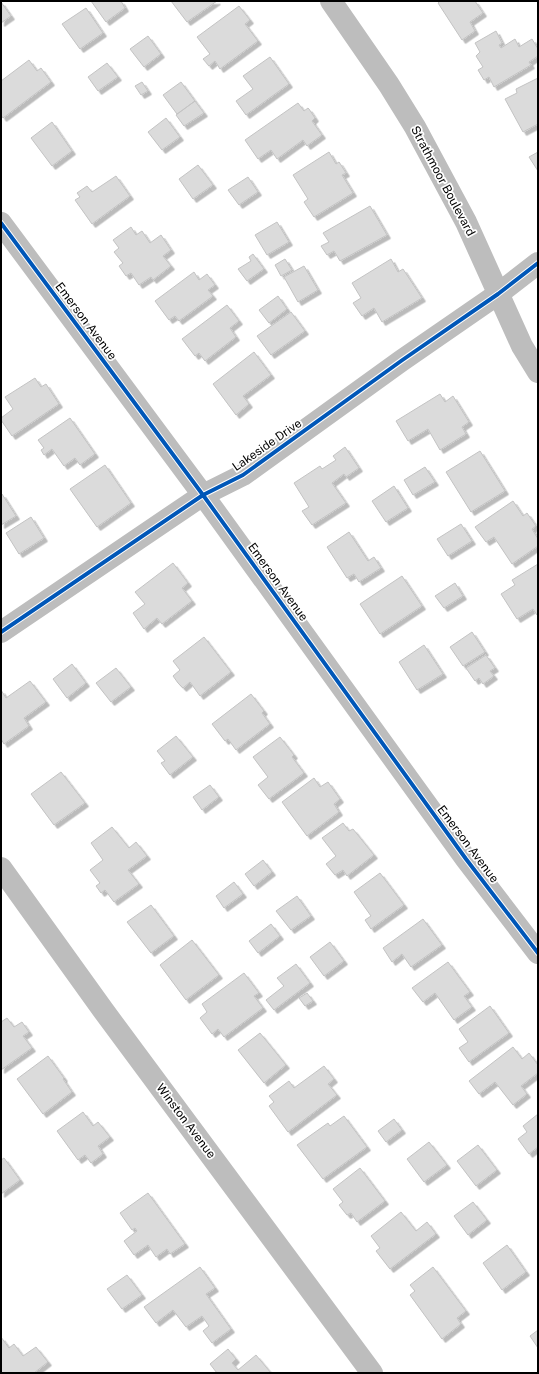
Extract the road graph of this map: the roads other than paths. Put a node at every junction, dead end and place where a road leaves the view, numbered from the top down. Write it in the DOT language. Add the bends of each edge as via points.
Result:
graph roads {
  1 [pos="330,1"];
  2 [pos="1,223"];
  3 [pos="538,263"];
  4 [pos="498,294"];
  5 [pos="538,372"];
  6 [pos="203,495"];
  7 [pos="1,632"];
  8 [pos="1,868"];
  9 [pos="538,953"];
  10 [pos="372,1373"];
  1 -- 4 [label="street, Strathmoor Boulevard" via="415,127 466,222"];
  2 -- 6 [label="street, Emerson Avenue"];
  3 -- 4 [label="street, Lakeside Drive"];
  4 -- 5 [label="street, Strathmoor Boulevard" via="522,346"];
  4 -- 6 [label="street, Lakeside Drive" via="243,475"];
  6 -- 7 [label="street, Lakeside Drive"];
  6 -- 9 [label="street, Emerson Avenue" via="466,859"];
  8 -- 10 [label="street, Winston Avenue" via="107,1016"];
}
